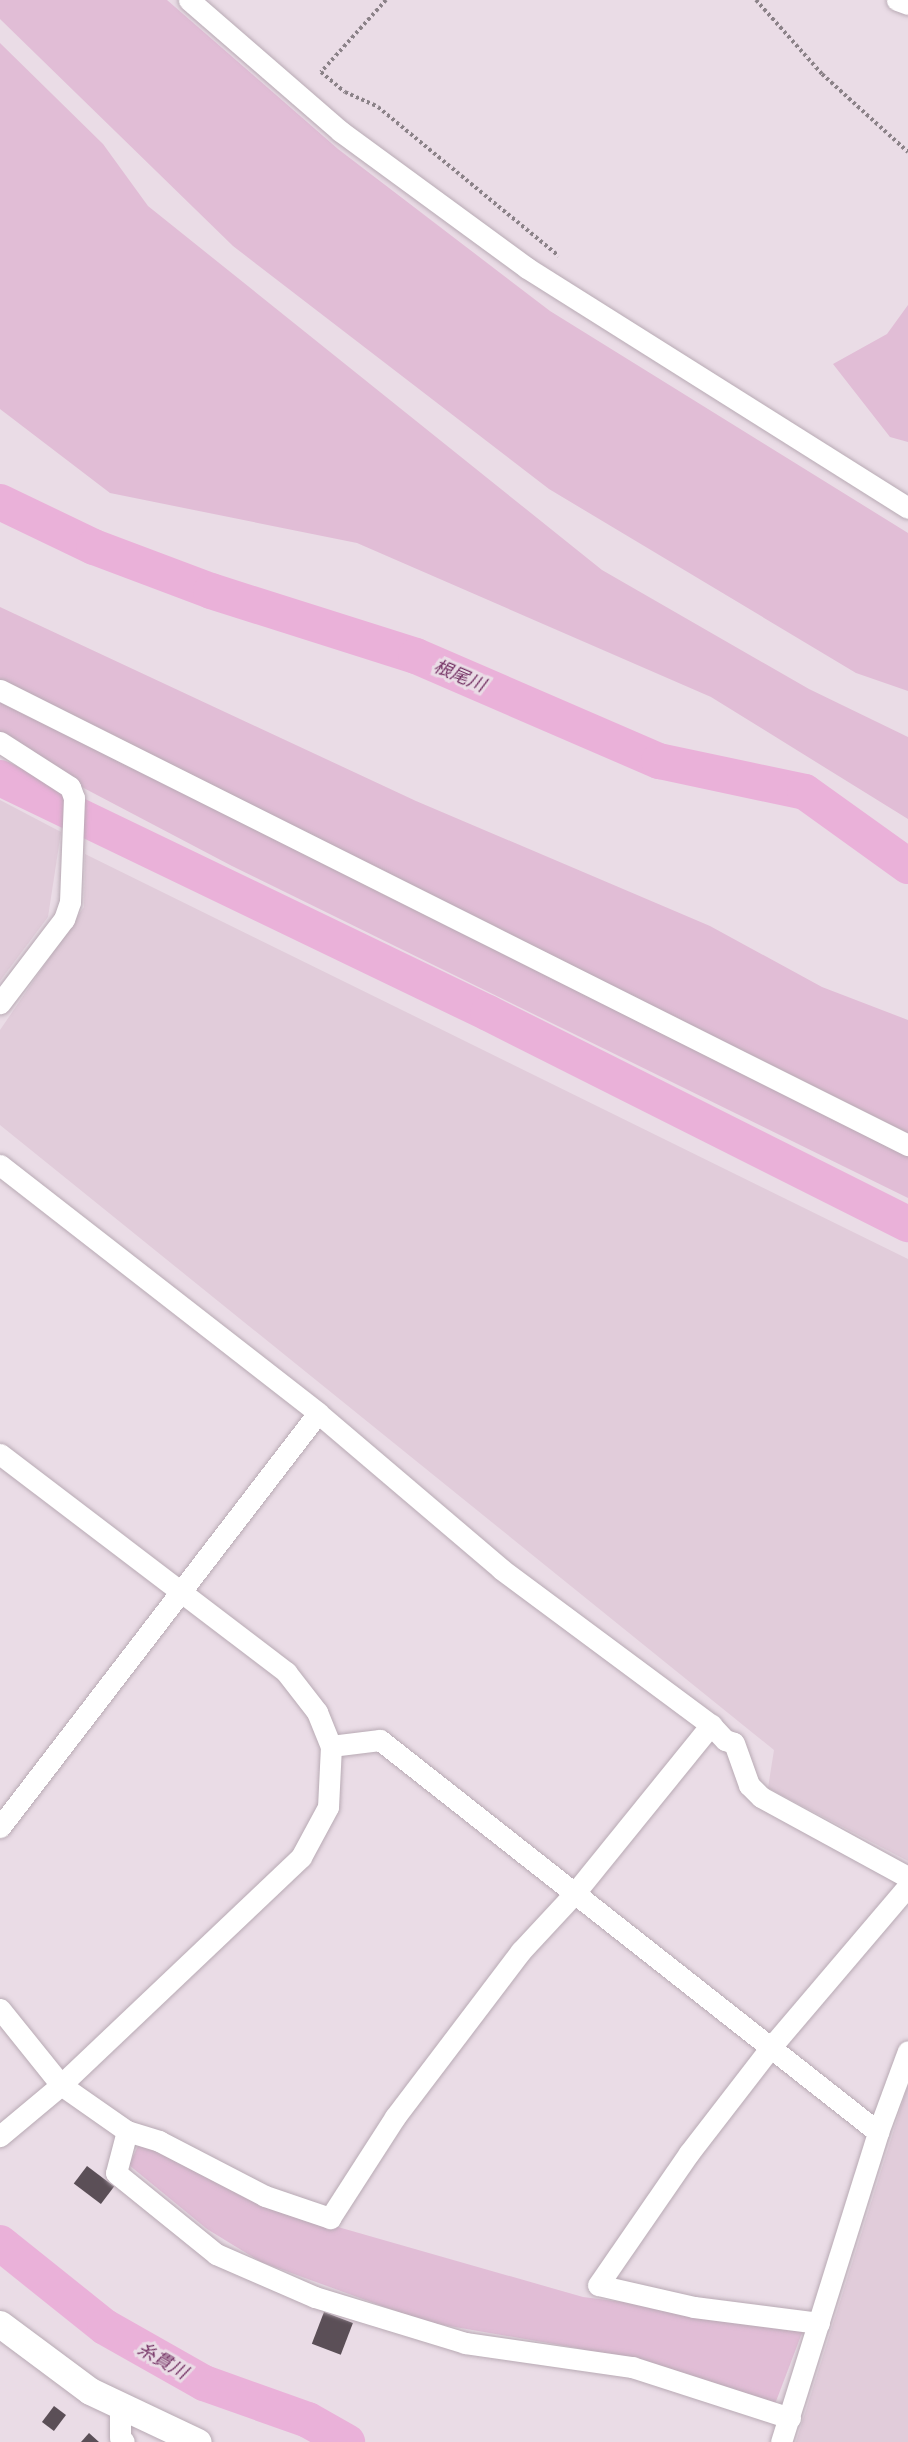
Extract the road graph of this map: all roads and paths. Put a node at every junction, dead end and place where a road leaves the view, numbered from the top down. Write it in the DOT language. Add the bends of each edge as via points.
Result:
graph roads {
  1 [pos="189,0"];
  2 [pos="386,0"];
  3 [pos="756,0"];
  4 [pos="897,0"];
  5 [pos="908,4"];
  6 [pos="908,152"];
  7 [pos="558,256"];
  8 [pos="908,508"];
  9 [pos="0,690"];
  10 [pos="0,742"];
  11 [pos="0,1004"];
  12 [pos="908,1145"];
  13 [pos="0,1165"];
  14 [pos="318,1413"];
  15 [pos="0,1454"];
  16 [pos="182,1591"];
  17 [pos="711,1725"];
  18 [pos="331,1746"];
  19 [pos="0,1827"];
  20 [pos="908,1876"];
  21 [pos="908,1886"];
  22 [pos="574,1893"];
  23 [pos="0,2009"];
  24 [pos="771,2047"];
  25 [pos="908,2051"];
  26 [pos="61,2085"];
  27 [pos="127,2131"];
  28 [pos="878,2132"];
  29 [pos="0,2136"];
  30 [pos="819,2323"];
  31 [pos="0,2324"];
  32 [pos="120,2407"];
  33 [pos="790,2418"];
  34 [pos="124,2442"];
  35 [pos="198,2442"];
  36 [pos="781,2442"];
  1 -- 8 [label="street" via="340,131 527,268"];
  2 -- 7 [label="path" via="321,72 345,92 378,107"];
  3 -- 6 [label="path" via="822,74"];
  4 -- 5 [label="street"];
  9 -- 12 [label="street"];
  10 -- 11 [label="street" via="70,787 74,798 70,902 64,919"];
  13 -- 14 [label="street"];
  14 -- 16 [label="street"];
  14 -- 17 [label="street" via="501,1569"];
  15 -- 16 [label="street"];
  16 -- 18 [label="street" via="286,1672 317,1712"];
  16 -- 19 [label="street"];
  17 -- 20 [label="street" via="725,1740 734,1743 749,1785 761,1797"];
  17 -- 22 [label="street"];
  18 -- 22 [label="street" via="380,1740"];
  18 -- 26 [label="street" via="328,1807 301,1857"];
  21 -- 24 [label="street"];
  22 -- 24 [label="street"];
  22 -- 27 [label="street" via="521,1951 395,2117 330,2218 265,2196 159,2141"];
  23 -- 26 [label="street"];
  24 -- 28 [label="street"];
  24 -- 30 [label="street" via="689,2153 598,2285 694,2307"];
  25 -- 28 [label="street"];
  26 -- 27 [label="street"];
  26 -- 29 [label="street"];
  27 -- 33 [label="street" via="116,2173 216,2254 294,2289 465,2343 632,2367"];
  28 -- 30 [label="street"];
  30 -- 33 [label="street" via="809,2343"];
  31 -- 32 [label="main road" via="90,2391"];
  32 -- 34 [label="street" via="120,2437"];
  32 -- 35 [label="main road"];
  33 -- 36 [label="street"];
}
